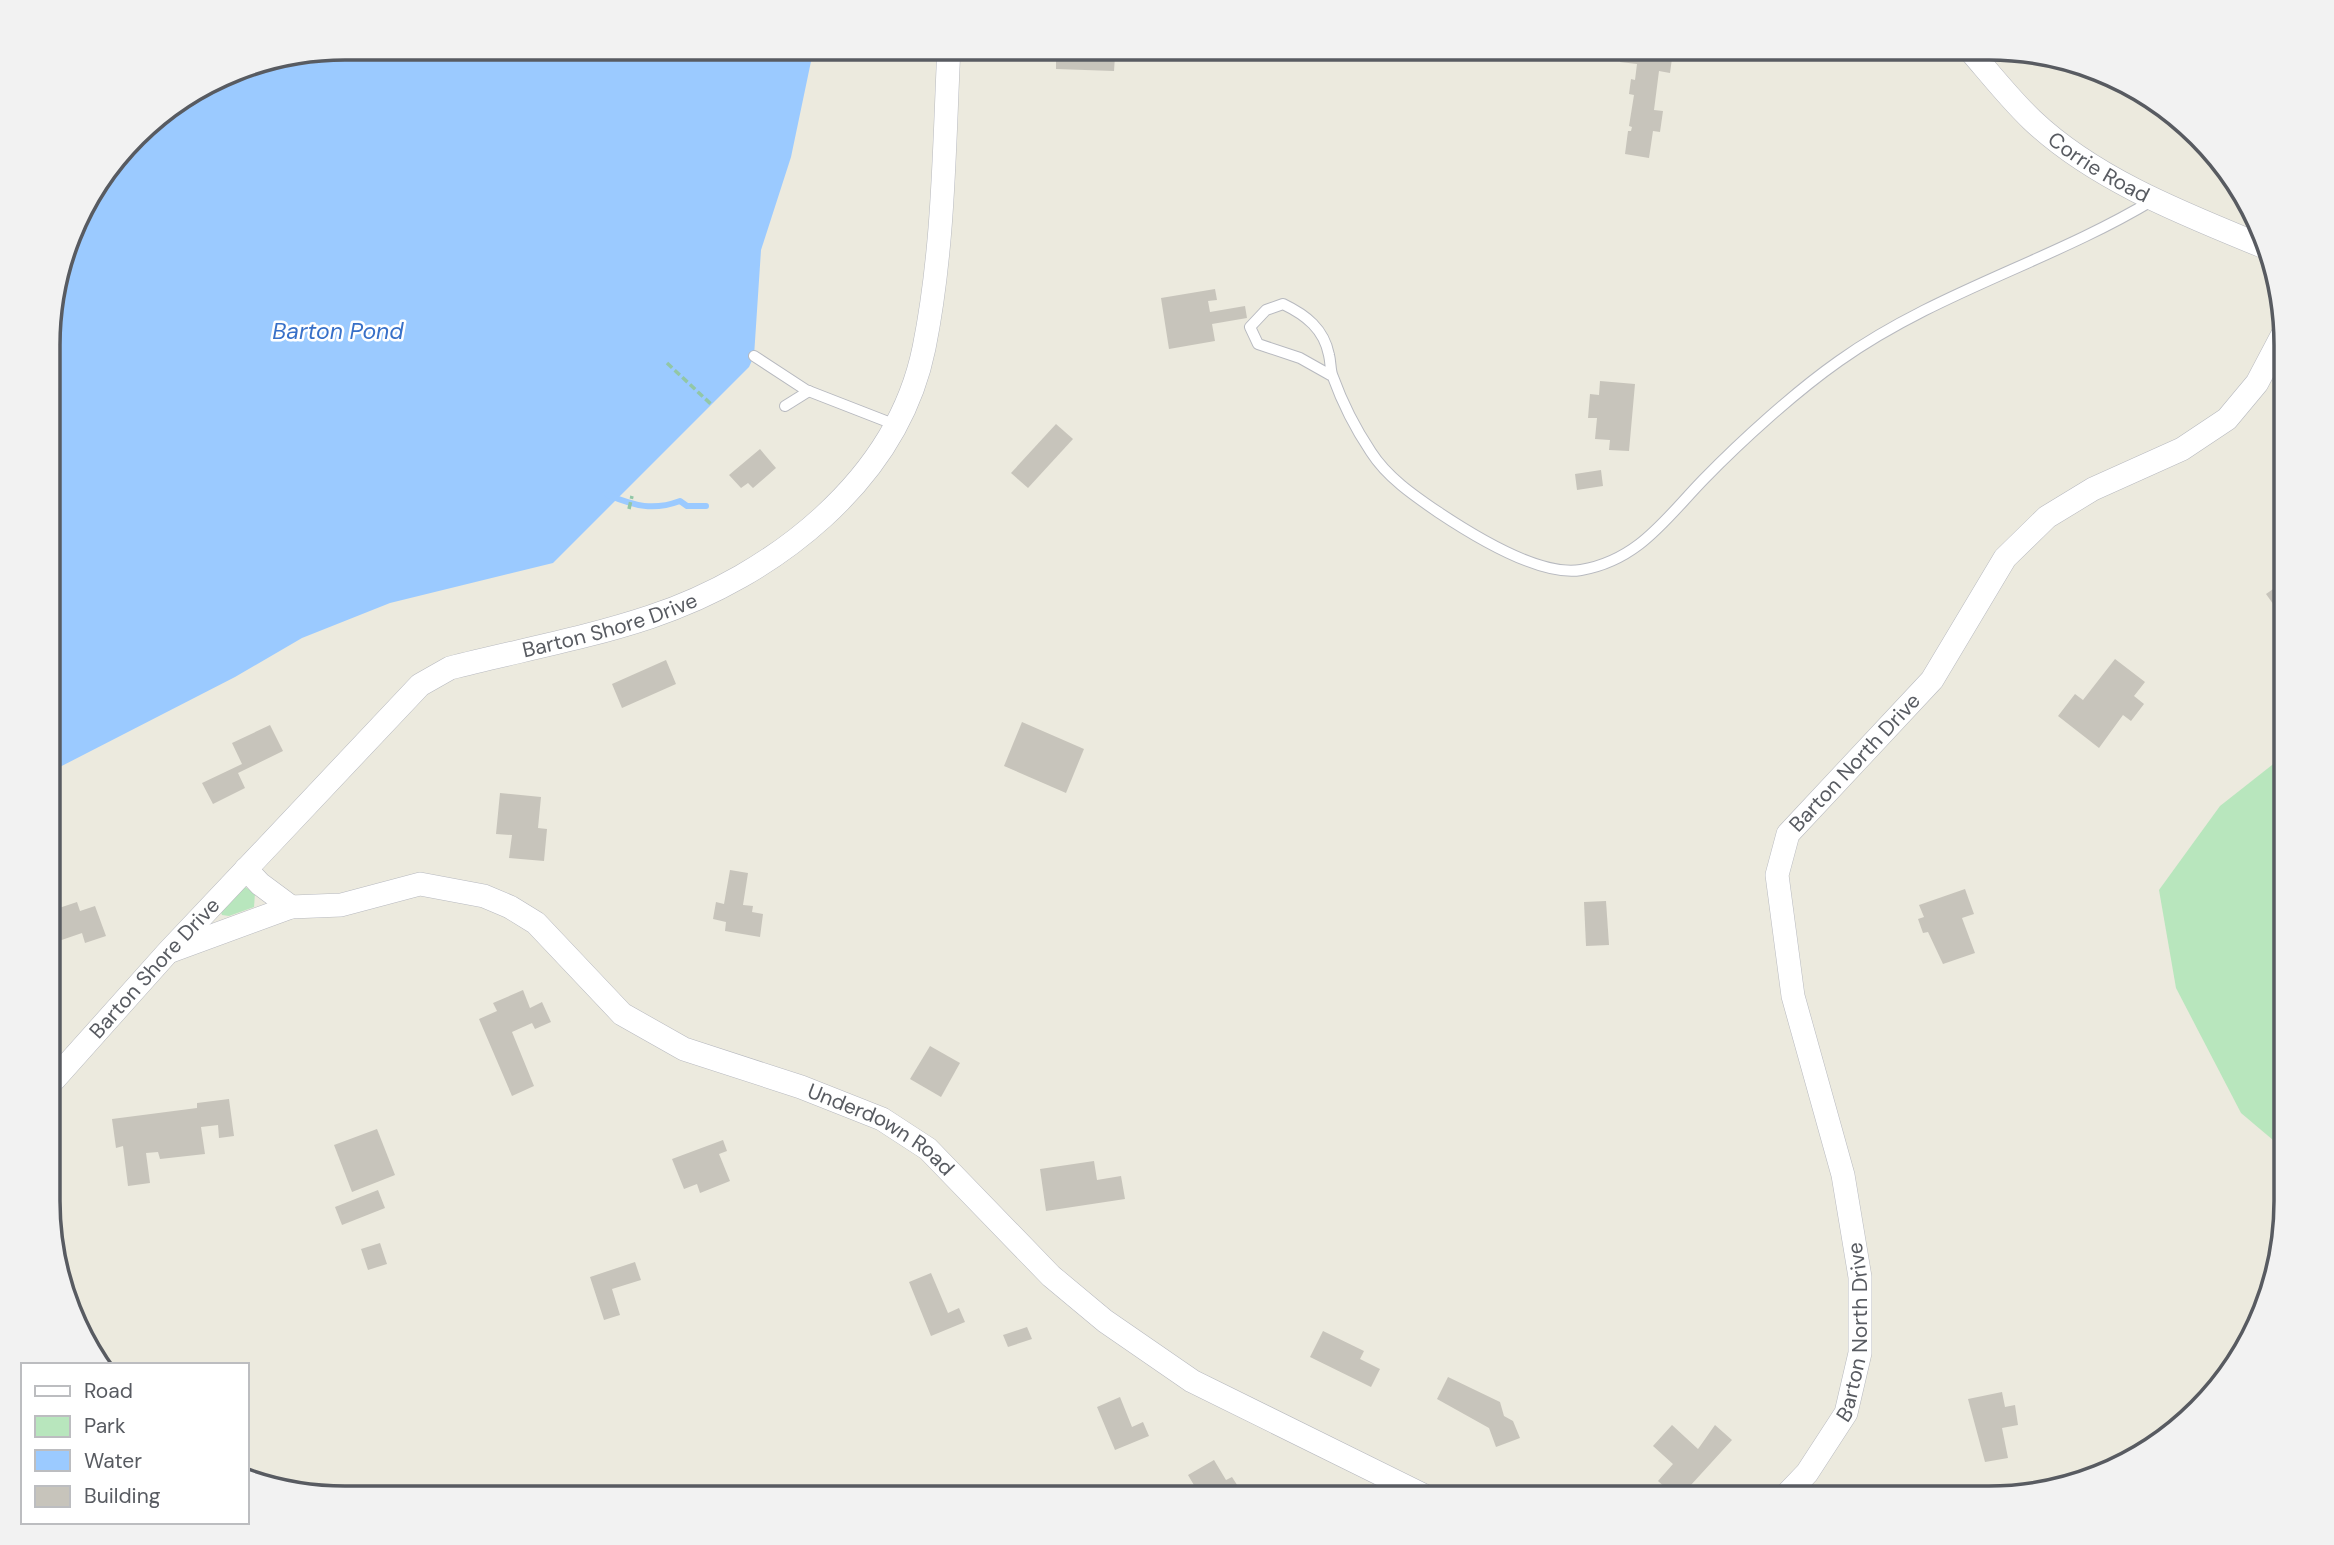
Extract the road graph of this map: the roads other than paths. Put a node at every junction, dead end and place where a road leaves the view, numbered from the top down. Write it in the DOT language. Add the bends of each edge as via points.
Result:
graph roads {
  1 [pos="948,60"];
  2 [pos="1978,60"];
  3 [pos="2155,199"];
  4 [pos="2256,243"];
  5 [pos="2274,351"];
  6 [pos="754,356"];
  7 [pos="1332,376"];
  8 [pos="809,391"];
  9 [pos="785,406"];
  10 [pos="896,425"];
  11 [pos="246,869"];
  12 [pos="291,907"];
  13 [pos="168,952"];
  14 [pos="60,1073"];
  15 [pos="1405,1486"];
  16 [pos="1795,1486"];
  1 -- 10 [label="street, Barton Shore Drive" via="938,262 924,350"];
  2 -- 3 [label="street, Corrie Road" via="2032,121 2104,173"];
  3 -- 4 [label="street, Corrie Road"];
  3 -- 7 [label="lane" via="2114,224 1959,291 1840,361 1703,479 1672,516 1639,544 1604,564 1577,571 1515,557 1437,511 1389,475 1370,452"];
  5 -- 16 [label="street, Barton North Drive" via="2257,383 2227,419 2182,449 2093,489 2047,517 2005,558 1932,680 1788,834 1777,875 1793,996 1843,1175 1860,1290 1860,1353 1846,1413"];
  6 -- 8 [label="lane"];
  7 -- 7 [label="lane" via="1329,352 1317,327 1300,312 1283,304 1266,310 1250,327 1258,344 1300,358"];
  8 -- 9 [label="lane"];
  8 -- 10 [label="lane"];
  10 -- 11 [label="street, Barton Shore Drive" via="874,461 831,511 782,551 718,587 651,616 450,668 420,685"];
  11 -- 12 [label="street"];
  11 -- 13 [label="street, Barton Shore Drive"];
  12 -- 13 [label="street, Underdown Road"];
  12 -- 15 [label="street, Underdown Road" via="341,905 420,884 484,896 510,907 536,923 622,1014 684,1049 882,1119 928,1149 1051,1276 1105,1321 1192,1381"];
  13 -- 14 [label="street, Barton Shore Drive"];
}
